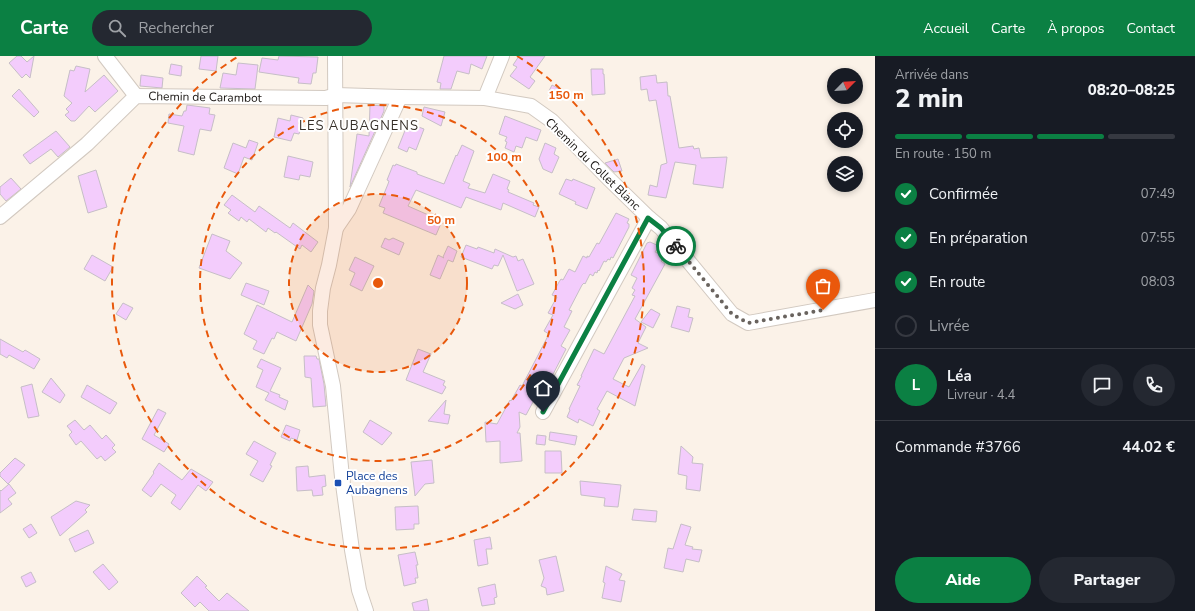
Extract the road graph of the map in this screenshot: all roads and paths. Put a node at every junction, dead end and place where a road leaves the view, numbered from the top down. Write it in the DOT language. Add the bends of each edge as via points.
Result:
graph roads {
  1 [pos="105,56"];
  2 [pos="335,56"];
  3 [pos="502,56"];
  4 [pos="336,95"];
  5 [pos="136,96"];
  6 [pos="400,97"];
  7 [pos="486,98"];
  8 [pos="0,217"];
  9 [pos="648,218"];
  10 [pos="336,228"];
  11 [pos="875,300"];
  12 [pos="543,412"];
  13 [pos="366,611"];
  1 -- 5 [label="street"];
  2 -- 4 [label="street"];
  3 -- 7 [label="street"];
  4 -- 5 [label="street, Chemin de Carambot" via="326,98"];
  4 -- 6 [label="street, Chemin du Collet Blanc"];
  4 -- 10 [label="street"];
  5 -- 8 [label="street, Chemin de Carambot" via="87,144"];
  6 -- 7 [label="street, Chemin du Collet Blanc"];
  6 -- 10 [label="street" via="349,209"];
  7 -- 9 [label="street, Chemin du Collet Blanc" via="531,106 552,121"];
  9 -- 11 [label="street, Chemin du Collet Blanc" via="661,228 732,314 748,323"];
  9 -- 12 [label="street"];
  10 -- 13 [label="street" via="320,310 320,325 333,386 352,550 359,590"];
}
